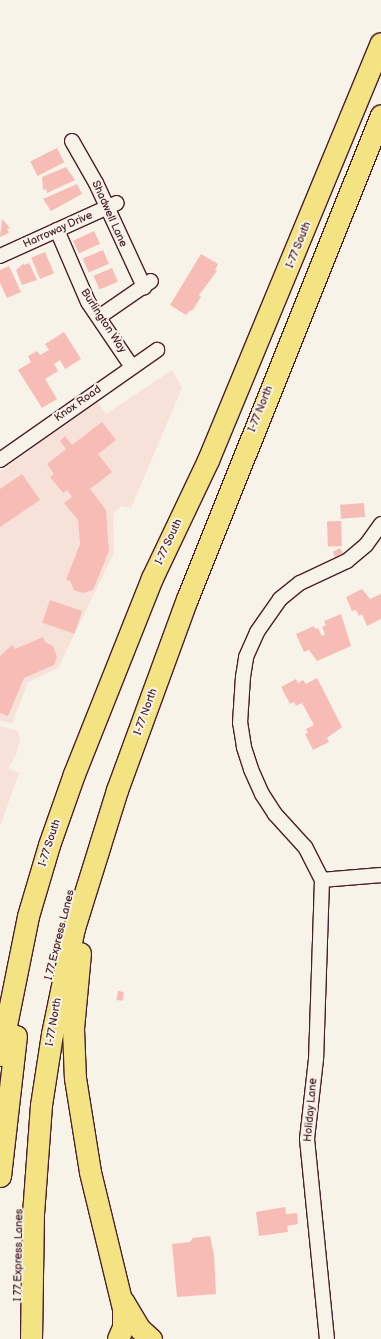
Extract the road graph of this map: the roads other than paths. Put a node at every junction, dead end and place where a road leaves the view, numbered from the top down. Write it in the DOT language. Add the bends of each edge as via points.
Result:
graph roads {
  1 [pos="381,43"];
  2 [pos="381,115"];
  3 [pos="72,141"];
  4 [pos="112,205"];
  5 [pos="57,230"];
  6 [pos="0,256"];
  7 [pos="99,318"];
  8 [pos="157,350"];
  9 [pos="132,367"];
  10 [pos="0,460"];
  11 [pos="208,460"];
  12 [pos="381,524"];
  13 [pos="187,599"];
  14 [pos="92,867"];
  15 [pos="381,875"];
  16 [pos="322,880"];
  17 [pos="28,916"];
  18 [pos="0,1003"];
  19 [pos="0,1055"];
  20 [pos="0,1176"];
  21 [pos="120,1297"];
  22 [pos="18,1339"];
  23 [pos="31,1339"];
  24 [pos="118,1339"];
  25 [pos="151,1339"];
  26 [pos="327,1339"];
  1 -- 11 [label="highway, I-77 South"];
  2 -- 13 [label="highway, I-77 North"];
  3 -- 4 [label="street, Shadwell Lane"];
  4 -- 5 [label="street, Harroway Drive"];
  4 -- 7 [label="street, Shadwell Lane" via="148,284"];
  5 -- 6 [label="street, Harroway Drive"];
  5 -- 7 [label="street, Burlington Way" via="80,286"];
  7 -- 9 [label="street, Burlington Way"];
  8 -- 9 [label="street, Knox Road"];
  9 -- 10 [label="street, Knox Road"];
  11 -- 17 [label="highway, I-77 South" via="152,578 92,725 54,830"];
  11 -- 20 [label="highway, I 77 Express Lanes" via="164,583 86,779 51,884 17,1028"];
  12 -- 16 [label="street" via="366,545 347,561 300,583 280,598 257,632 246,657 242,677 240,723 251,769 262,794 275,814 305,847"];
  13 -- 14 [label="highway, I-77 North"];
  13 -- 22 [label="highway, I 77 Express Lanes" via="133,717 106,786 82,855 53,960 39,1032 24,1140"];
  14 -- 21 [label="highway" via="89,911 81,947 75,1006 75,1078 90,1172"];
  14 -- 23 [label="highway, I-77 North" via="60,992 41,1105 33,1206"];
  15 -- 16 [label="street"];
  16 -- 26 [label="street, Holiday Lane" via="316,1059 307,1139"];
  17 -- 18 [label="highway"];
  17 -- 19 [label="highway, I-77 South"];
  21 -- 24 [label="highway" via="123,1318"];
  21 -- 25 [label="highway" via="140,1329"];
}
